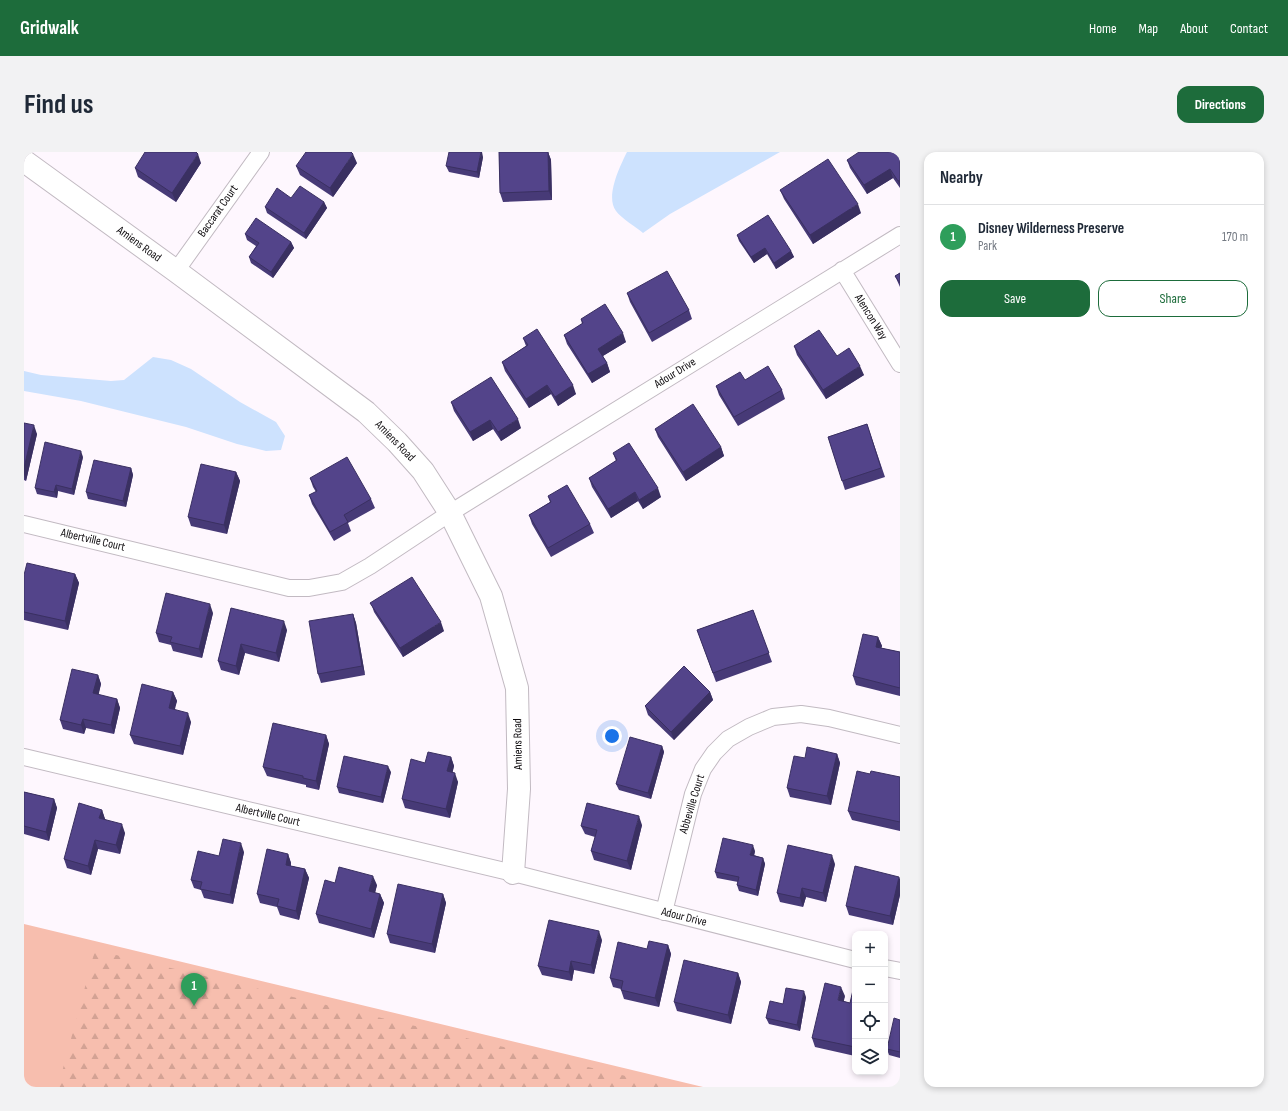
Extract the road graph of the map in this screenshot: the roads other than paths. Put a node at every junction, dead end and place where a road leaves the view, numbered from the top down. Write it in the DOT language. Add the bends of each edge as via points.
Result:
graph roads {
  1 [pos="261,152"];
  2 [pos="24,161"];
  3 [pos="900,235"];
  4 [pos="842,270"];
  5 [pos="176,271"];
  6 [pos="900,364"];
  7 [pos="450,513"];
  8 [pos="24,524"];
  9 [pos="900,735"];
  10 [pos="24,758"];
  11 [pos="513,873"];
  12 [pos="664,912"];
  13 [pos="852,959"];
  14 [pos="888,969"];
  15 [pos="900,971"];
  1 -- 5 [label="street, Baccarat Court"];
  2 -- 5 [label="street, Amiens Road"];
  3 -- 4 [label="street, Adour Drive"];
  4 -- 6 [label="street, Alencon Way"];
  4 -- 7 [label="street, Adour Drive"];
  5 -- 7 [label="street, Amiens Road" via="366,412 423,471"];
  7 -- 8 [label="street, Albertville Court" via="342,582 309,588 289,588"];
  7 -- 11 [label="street, Amiens Road" via="492,596 517,688 519,789"];
  9 -- 12 [label="street, Abbeville Court" via="801,714 773,717 728,739 703,769 693,794"];
  10 -- 11 [label="street, Albertville Court"];
  11 -- 12 [label="street, Adour Drive"];
  12 -- 13 [label="street, Adour Drive"];
  14 -- 15 [label="street"];
}
